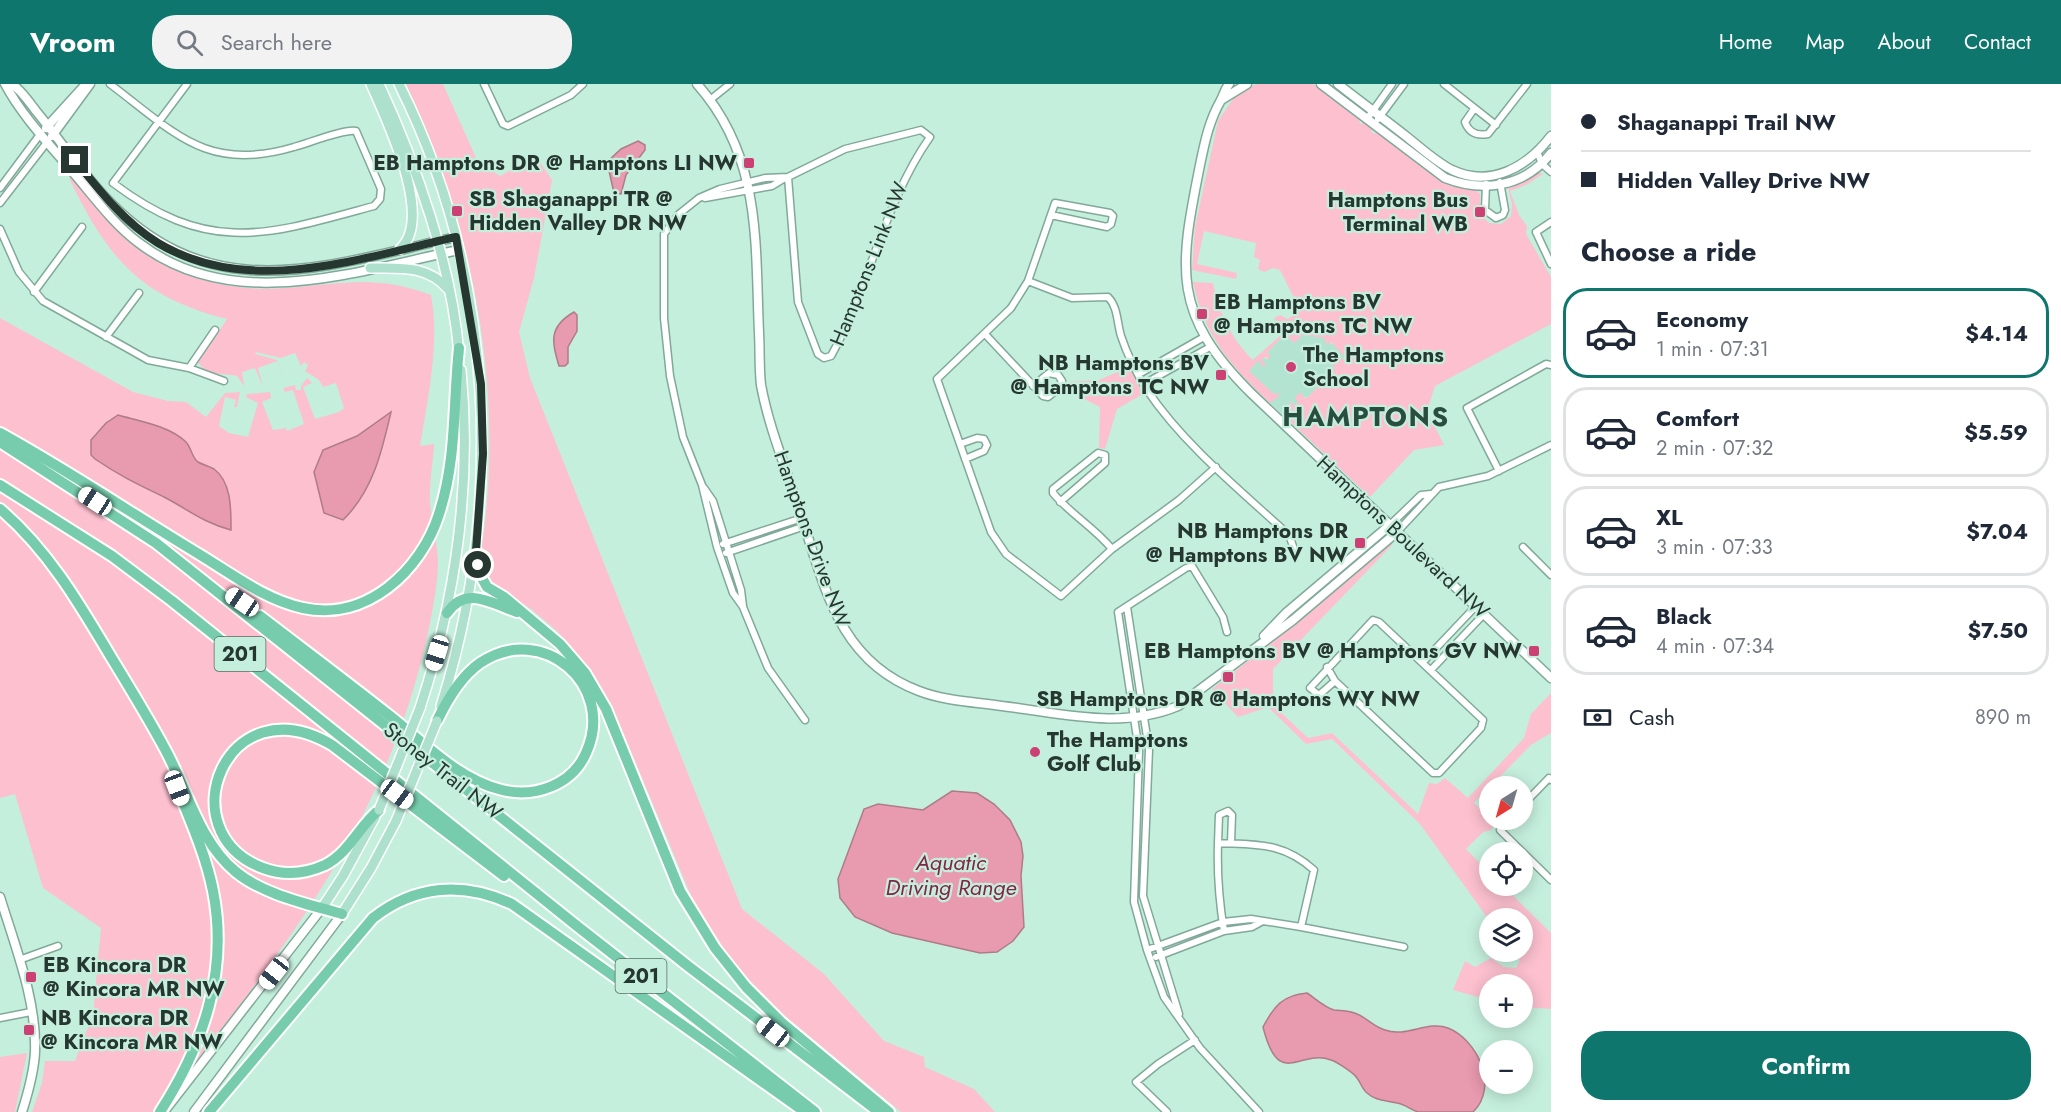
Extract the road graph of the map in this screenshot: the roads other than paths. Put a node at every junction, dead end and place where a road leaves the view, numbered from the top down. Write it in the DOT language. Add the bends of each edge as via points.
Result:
graph roads {
  1 [pos="5,84"];
  2 [pos="12,84"];
  3 [pos="88,84"];
  4 [pos="110,84"];
  5 [pos="187,84"];
  6 [pos="371,84"];
  7 [pos="379,84"];
  8 [pos="399,84"];
  9 [pos="484,84"];
  10 [pos="583,84"];
  11 [pos="697,84"];
  12 [pos="730,84"];
  13 [pos="1229,84"];
  14 [pos="1247,84"];
  15 [pos="1321,84"];
  16 [pos="1338,84"];
  17 [pos="1392,84"];
  18 [pos="1404,84"];
  19 [pos="1444,84"];
  20 [pos="1527,84"];
  21 [pos="710,100"];
  22 [pos="1221,100"];
  23 [pos="1474,109"];
  24 [pos="1377,114"];
  25 [pos="159,121"];
  26 [pos="1371,122"];
  27 [pos="48,125"];
  28 [pos="1496,125"];
  29 [pos="41,133"];
  30 [pos="54,133"];
  31 [pos="1551,136"];
  32 [pos="48,141"];
  33 [pos="1538,154"];
  34 [pos="1550,156"];
  35 [pos="1542,164"];
  36 [pos="14,170"];
  37 [pos="1551,172"];
  38 [pos="1498,175"];
  39 [pos="21,176"];
  40 [pos="788,177"];
  41 [pos="1485,177"];
  42 [pos="1500,186"];
  43 [pos="749,187"];
  44 [pos="0,188"];
  45 [pos="1486,188"];
  46 [pos="0,203"];
  47 [pos="1052,214"];
  48 [pos="1551,222"];
  49 [pos="82,227"];
  50 [pos="0,229"];
  51 [pos="456,237"];
  52 [pos="435,242"];
  53 [pos="400,249"];
  54 [pos="459,250"];
  55 [pos="439,254"];
  56 [pos="1551,264"];
  57 [pos="370,268"];
  58 [pos="1028,281"];
  59 [pos="33,292"];
  60 [pos="450,292"];
  61 [pos="139,293"];
  62 [pos="215,330"];
  63 [pos="985,334"];
  64 [pos="106,337"];
  65 [pos="1204,338"];
  66 [pos="1210,347"];
  67 [pos="459,348"];
  68 [pos="1551,365"];
  69 [pos="189,368"];
  70 [pos="1138,374"];
  71 [pos="224,381"];
  72 [pos="1144,384"];
  73 [pos="1033,386"];
  74 [pos="0,433"];
  75 [pos="0,442"];
  76 [pos="960,444"];
  77 [pos="1551,445"];
  78 [pos="965,459"];
  79 [pos="1216,467"];
  80 [pos="1499,471"];
  81 [pos="0,485"];
  82 [pos="702,485"];
  83 [pos="1431,494"];
  84 [pos="1060,502"];
  85 [pos="0,509"];
  86 [pos="803,522"];
  87 [pos="1390,525"];
  88 [pos="1398,532"];
  89 [pos="156,543"];
  90 [pos="726,543"];
  91 [pos="717,547"];
  92 [pos="1523,547"];
  93 [pos="1112,549"];
  94 [pos="1294,549"];
  95 [pos="476,551"];
  96 [pos="729,552"];
  97 [pos="720,555"];
  98 [pos="1551,575"];
  99 [pos="469,597"];
  100 [pos="1476,606"];
  101 [pos="743,607"];
  102 [pos="1127,607"];
  103 [pos="447,613"];
  104 [pos="1484,614"];
  105 [pos="523,615"];
  106 [pos="1227,632"];
  107 [pos="1250,651"];
  108 [pos="1137,662"];
  109 [pos="1423,662"];
  110 [pos="1127,663"];
  111 [pos="1327,667"];
  112 [pos="1431,670"];
  113 [pos="1551,678"];
  114 [pos="1335,681"];
  115 [pos="135,697"];
  116 [pos="1146,717"];
  117 [pos="1135,719"];
  118 [pos="805,720"];
  119 [pos="437,721"];
  120 [pos="1551,780"];
  121 [pos="1533,795"];
  122 [pos="378,810"];
  123 [pos="1500,830"];
  124 [pos="1137,839"];
  125 [pos="1145,839"];
  126 [pos="1218,843"];
  127 [pos="1231,843"];
  128 [pos="1551,880"];
  129 [pos="0,897"];
  130 [pos="322,908"];
  131 [pos="342,914"];
  132 [pos="1223,922"];
  133 [pos="1261,922"];
  134 [pos="577,926"];
  135 [pos="1301,927"];
  136 [pos="1224,931"];
  137 [pos="58,946"];
  138 [pos="1156,946"];
  139 [pos="1404,947"];
  140 [pos="1147,950"];
  141 [pos="1160,956"];
  142 [pos="1150,959"];
  143 [pos="19,960"];
  144 [pos="31,1012"];
  145 [pos="0,1018"];
  146 [pos="1180,1020"];
  147 [pos="1194,1040"];
  148 [pos="22,1112"];
  149 [pos="162,1112"];
  150 [pos="194,1112"];
  151 [pos="209,1112"];
  152 [pos="805,1112"];
  153 [pos="816,1112"];
  154 [pos="879,1112"];
  155 [pos="889,1112"];
  156 [pos="1167,1112"];
  157 [pos="1259,1112"];
  1 -- 29 [label="street"];
  2 -- 27 [label="street"];
  3 -- 27 [label="street"];
  3 -- 30 [label="street"];
  4 -- 25 [label="street"];
  5 -- 25 [label="street"];
  6 -- 53 [label="main road" via="403,163 410,193 410,236"];
  7 -- 52 [label="main road" via="410,157"];
  8 -- 51 [label="main road" via="437,175"];
  9 -- 10 [label="street" via="502,124 508,126 571,95"];
  11 -- 21 [label="street, Hamptons Drive NW"];
  12 -- 21 [label="street"];
  13 -- 22 [label="street, Hamptons Boulevard NW"];
  14 -- 22 [label="street"];
  15 -- 26 [label="street"];
  16 -- 24 [label="street"];
  17 -- 24 [label="street"];
  18 -- 24 [label="street"];
  19 -- 23 [label="street"];
  20 -- 28 [label="street"];
  21 -- 43 [label="street, Hamptons Drive NW" via="739,149"];
  22 -- 65 [label="street, Hamptons Boulevard NW" via="1208,125 1184,261 1189,297"];
  23 -- 28 [label="street"];
  23 -- 28 [label="street" via="1465,122 1468,130 1479,136 1488,134"];
  24 -- 26 [label="street"];
  24 -- 41 [label="street" via="1450,169"];
  25 -- 25 [label="street" via="188,142 221,154 251,157 356,131 381,189 380,199 374,206 261,234 222,233 180,222 137,201 113,183"];
  26 -- 45 [label="street" via="1445,178"];
  27 -- 29 [label="street"];
  27 -- 30 [label="street"];
  29 -- 32 [label="street"];
  29 -- 36 [label="street"];
  30 -- 32 [label="street"];
  30 -- 53 [label="street" via="121,213 158,243 193,260 230,269 290,271"];
  31 -- 33 [label="street"];
  32 -- 39 [label="street"];
  32 -- 57 [label="street" via="118,225 160,257 183,268 229,281 270,284"];
  33 -- 34 [label="street"];
  33 -- 35 [label="street"];
  33 -- 38 [label="street"];
  34 -- 35 [label="street"];
  35 -- 37 [label="street"];
  35 -- 42 [label="street"];
  36 -- 39 [label="street"];
  36 -- 44 [label="street"];
  38 -- 41 [label="street"];
  38 -- 42 [label="street"];
  39 -- 46 [label="street"];
  40 -- 40 [label="street, Hamptons Link NW" via="845,149 921,130 930,137 898,189 849,323 831,356 824,358 818,354 798,302"];
  40 -- 43 [label="street, Hamptons Link NW" via="772,186"];
  41 -- 45 [label="street"];
  42 -- 45 [label="street"];
  42 -- 45 [label="street" via="1505,210 1496,218 1485,210"];
  43 -- 82 [label="street, Hamptons Link NW" via="699,198 679,214 664,234 664,318 670,376 683,437"];
  43 -- 86 [label="street, Hamptons Drive NW" via="761,385"];
  47 -- 47 [label="street" via="1107,226 1113,216 1058,202"];
  47 -- 58 [label="street"];
  48 -- 56 [label="street" via="1536,232"];
  49 -- 59 [label="street"];
  50 -- 59 [label="street" via="19,272"];
  51 -- 52 [label="street"];
  51 -- 54 [label="main road"];
  52 -- 53 [label="street"];
  52 -- 55 [label="main road"];
  54 -- 55 [label="street"];
  54 -- 95 [label="main road" via="476,343 482,407"];
  55 -- 57 [label="street"];
  55 -- 60 [label="main road"];
  57 -- 60 [label="main road" via="420,270 434,276"];
  58 -- 63 [label="street" via="1011,308"];
  58 -- 70 [label="street" via="1072,298 1108,297"];
  59 -- 64 [label="street"];
  60 -- 67 [label="main road"];
  61 -- 64 [label="street"];
  62 -- 69 [label="street"];
  63 -- 73 [label="street"];
  63 -- 76 [label="street" via="937,379"];
  64 -- 69 [label="street" via="148,360"];
  65 -- 66 [label="street, Hamptons Boulevard NW"];
  65 -- 70 [label="street"];
  66 -- 72 [label="street"];
  66 -- 87 [label="street, Hamptons Boulevard NW" via="1239,382"];
  67 -- 74 [label="highway" via="452,467 435,527 421,553 398,580 371,598 344,607 302,608 264,593"];
  67 -- 103 [label="main road" via="465,421 464,474 459,540"];
  68 -- 80 [label="street" via="1546,363 1467,408"];
  69 -- 71 [label="street"];
  70 -- 72 [label="street"];
  72 -- 79 [label="street" via="1161,410"];
  73 -- 73 [label="street" via="1048,397 1062,381 1058,375 1049,373"];
  75 -- 89 [label="highway, Stoney Trail NW / 201"];
  76 -- 78 [label="street"];
  76 -- 78 [label="street" via="977,438 984,439 987,445 984,451"];
  77 -- 80 [label="street"];
  78 -- 93 [label="street" via="991,532 1001,547 1061,597"];
  79 -- 93 [label="street" via="1179,500"];
  79 -- 94 [label="street" via="1289,535"];
  80 -- 83 [label="street" via="1449,483"];
  81 -- 134 [label="highway, Stoney Trail NW / 201" via="112,556 181,608"];
  82 -- 90 [label="street" via="713,501"];
  82 -- 91 [label="street"];
  83 -- 87 [label="street" via="1421,495"];
  83 -- 88 [label="street"];
  84 -- 84 [label="street" via="1105,463 1105,455 1098,453 1053,489"];
  84 -- 93 [label="street" via="1096,530"];
  85 -- 115 [label="highway" via="28,534 60,575"];
  86 -- 90 [label="street"];
  86 -- 96 [label="street"];
  86 -- 117 [label="street, Hamptons Drive NW" via="827,595 845,633 864,657 891,678 948,698 1105,719"];
  87 -- 88 [label="street, Hamptons Boulevard NW"];
  87 -- 107 [label="street, Hamptons Drive NW" via="1286,613"];
  88 -- 100 [label="street, Hamptons Boulevard NW"];
  88 -- 107 [label="street, Hamptons Drive NW"];
  89 -- 119 [label="highway" via="242,602 460,771 489,786 526,793 563,781 585,756 594,721 590,697 569,667 546,653 522,650 497,654 478,665 454,690"];
  89 -- 154 [label="highway, Stoney Trail NW / 201" via="688,966"];
  90 -- 91 [label="street"];
  90 -- 96 [label="street"];
  91 -- 97 [label="street"];
  92 -- 98 [label="street"];
  95 -- 99 [label="main road"];
  95 -- 105 [label="highway" via="478,571 487,587"];
  96 -- 97 [label="street"];
  96 -- 101 [label="street"];
  97 -- 101 [label="street" via="733,593"];
  99 -- 103 [label="highway" via="460,599"];
  99 -- 105 [label="highway"];
  99 -- 119 [label="main road" via="459,651"];
  100 -- 104 [label="street, Hamptons Boulevard NW"];
  100 -- 109 [label="street"];
  101 -- 118 [label="street" via="768,668"];
  102 -- 106 [label="street" via="1192,566 1223,617"];
  102 -- 108 [label="street"];
  102 -- 110 [label="street" via="1118,612"];
  103 -- 122 [label="main road, bridge" via="420,708"];
  104 -- 112 [label="street"];
  104 -- 113 [label="street, Hamptons Boulevard NW"];
  105 -- 155 [label="highway" via="560,644 595,688 680,891 715,948 781,1022"];
  107 -- 116 [label="street, Hamptons Drive NW" via="1178,706"];
  108 -- 110 [label="street"];
  108 -- 116 [label="street"];
  109 -- 111 [label="street" via="1373,620"];
  109 -- 112 [label="street"];
  110 -- 117 [label="street"];
  111 -- 114 [label="street"];
  111 -- 114 [label="street" via="1311,686 1312,692 1322,694"];
  112 -- 114 [label="street" via="1483,720 1481,728 1439,773 1433,773"];
  115 -- 130 [label="highway" via="167,752 205,834 223,860 258,885"];
  115 -- 149 [label="highway" via="177,788 208,871 218,930 215,983 204,1027"];
  116 -- 117 [label="street, Hamptons Drive NW"];
  116 -- 125 [label="street" via="1149,750"];
  117 -- 124 [label="street" via="1139,751"];
  119 -- 131 [label="main road, bridge" via="396,821"];
  120 -- 121 [label="street"];
  122 -- 130 [label="main road"];
  122 -- 134 [label="highway" via="334,859 310,871 283,873 251,862 232,847 219,826 214,803 227,759 246,740 272,730 310,734 340,751 506,878"];
  123 -- 128 [label="street"];
  124 -- 125 [label="street"];
  124 -- 140 [label="street" via="1134,902"];
  125 -- 138 [label="street" via="1143,896"];
  126 -- 127 [label="street"];
  126 -- 127 [label="street" via="1219,814 1228,811 1232,815"];
  126 -- 132 [label="street" via="1217,884"];
  127 -- 135 [label="street" via="1272,845 1299,856 1314,870"];
  129 -- 143 [label="street"];
  130 -- 131 [label="highway"];
  130 -- 149 [label="street"];
  131 -- 150 [label="street"];
  132 -- 133 [label="street"];
  132 -- 136 [label="street"];
  132 -- 138 [label="street"];
  133 -- 135 [label="street"];
  133 -- 136 [label="street"];
  134 -- 153 [label="highway, Stoney Trail NW / 201"];
  135 -- 139 [label="street"];
  136 -- 141 [label="street"];
  137 -- 143 [label="street"];
  138 -- 140 [label="street"];
  138 -- 141 [label="street"];
  140 -- 142 [label="street"];
  141 -- 142 [label="street"];
  141 -- 146 [label="street"];
  142 -- 146 [label="street" via="1164,997"];
  143 -- 144 [label="street"];
  144 -- 145 [label="street"];
  144 -- 148 [label="street" via="35,1053"];
  146 -- 147 [label="street"];
  147 -- 156 [label="street" via="1136,1082"];
  147 -- 157 [label="street"];
  151 -- 152 [label="highway" via="373,918 398,900 439,889 482,892 512,904"];
}
